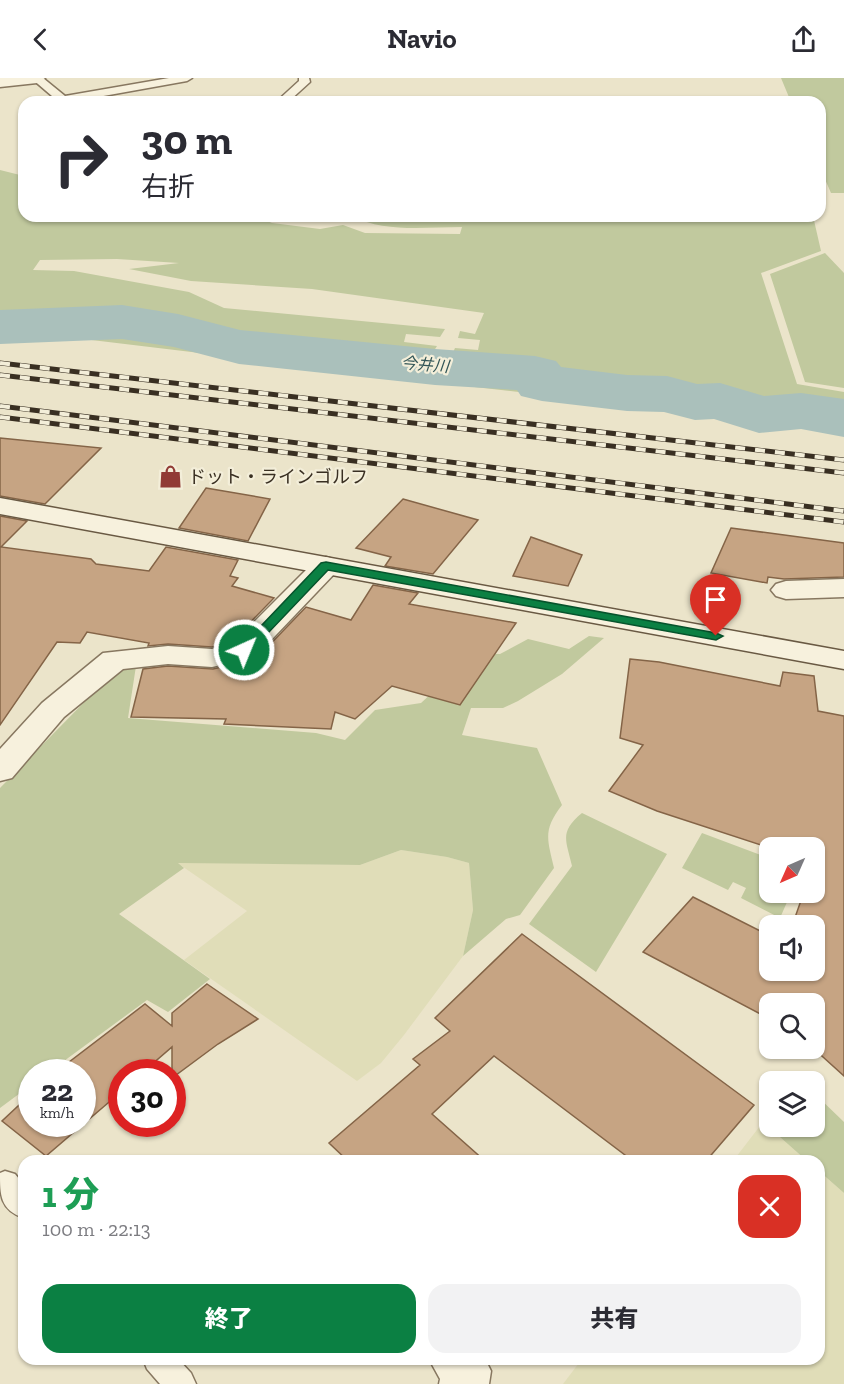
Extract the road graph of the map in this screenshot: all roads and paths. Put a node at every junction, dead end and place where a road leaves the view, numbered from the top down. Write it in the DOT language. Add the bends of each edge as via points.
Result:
graph roads {
  1 [pos="37,78"];
  2 [pos="187,78"];
  3 [pos="304,78"];
  4 [pos="0,82"];
  5 [pos="102,93"];
  6 [pos="58,96"];
  7 [pos="85,96"];
  8 [pos="109,96"];
  9 [pos="288,96"];
  10 [pos="0,506"];
  11 [pos="326,566"];
  12 [pos="844,588"];
  13 [pos="786,590"];
  14 [pos="844,660"];
  15 [pos="0,770"];
  16 [pos="5,1183"];
  17 [pos="18,1199"];
  18 [pos="163,1365"];
  19 [pos="460,1365"];
  20 [pos="180,1384"];
  21 [pos="464,1384"];
  1 -- 4 [label="street"];
  1 -- 6 [label="lane"];
  2 -- 5 [label="lane"];
  3 -- 9 [label="lane" via="305,82"];
  5 -- 7 [label="lane"];
  5 -- 8 [label="lane"];
  10 -- 11 [label="street"];
  11 -- 14 [label="street"];
  11 -- 15 [label="street" via="244,650 213,658 168,655 114,660 52,710"];
  12 -- 13 [label="street"];
  16 -- 17 [label="lane"];
  18 -- 20 [label="lane"];
  19 -- 21 [label="street" via="466,1371"];
}
